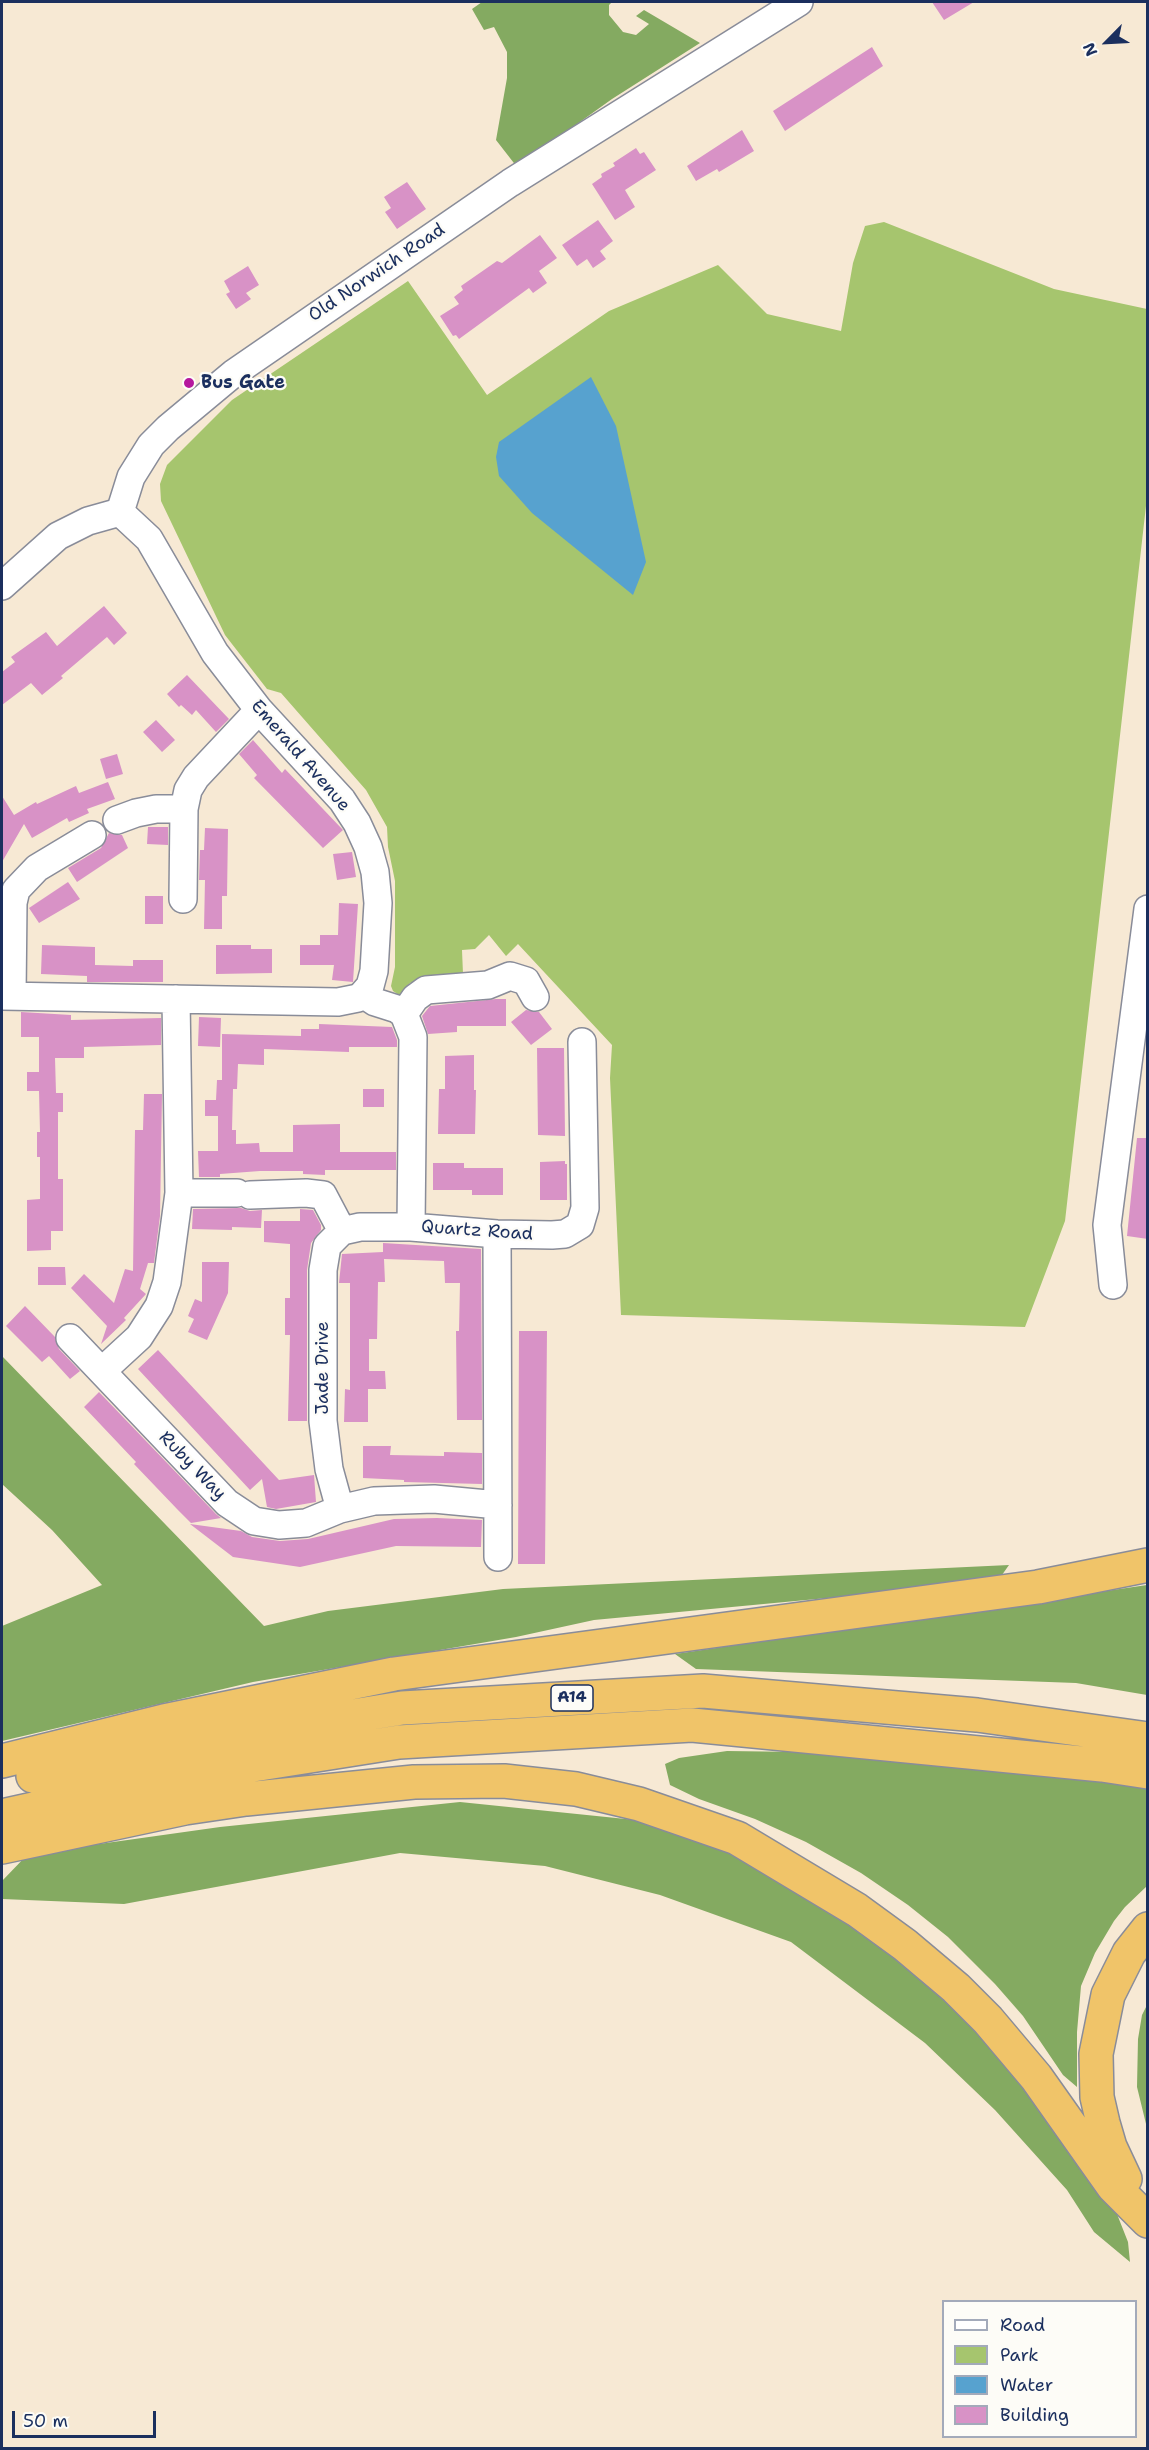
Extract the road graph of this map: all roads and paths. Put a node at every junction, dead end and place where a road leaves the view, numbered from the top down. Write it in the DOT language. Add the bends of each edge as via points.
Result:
graph roads {
  1 [pos="799,2"];
  2 [pos="120,512"];
  3 [pos="2,586"];
  4 [pos="259,710"];
  5 [pos="184,809"];
  6 [pos="117,820"];
  7 [pos="92,835"];
  8 [pos="183,899"];
  9 [pos="1148,909"];
  10 [pos="363,994"];
  11 [pos="7,996"];
  12 [pos="535,997"];
  13 [pos="176,999"];
  14 [pos="405,1014"];
  15 [pos="582,1042"];
  16 [pos="179,1193"];
  17 [pos="411,1227"];
  18 [pos="342,1231"];
  19 [pos="497,1234"];
  20 [pos="1113,1284"];
  21 [pos="70,1338"];
  22 [pos="102,1371"];
  23 [pos="498,1505"];
  24 [pos="340,1509"];
  25 [pos="498,1557"];
  26 [pos="1148,1565"];
  27 [pos="1148,1739"];
  28 [pos="2,1761"];
  29 [pos="1148,1772"];
  30 [pos="2,1782"];
  31 [pos="2,1816"];
  32 [pos="2,1847"];
  33 [pos="1148,1929"];
  34 [pos="1142,2215"];
  1 -- 2 [label="street, Old Norwich Road" via="510,183 234,373 151,446 131,477"];
  2 -- 3 [label="street" via="88,521 58,536"];
  2 -- 4 [label="street, Emerald Avenue" via="149,539 215,653"];
  4 -- 5 [label="street" via="196,777"];
  4 -- 10 [label="street, Emerald Avenue" via="342,800 368,847 376,882 377,934 374,971"];
  5 -- 6 [label="street" via="156,809"];
  5 -- 8 [label="street"];
  7 -- 11 [label="street" via="48,848 38,868 16,890"];
  9 -- 20 [label="street" via="1107,1226"];
  10 -- 13 [label="street" via="338,1002"];
  10 -- 14 [label="street"];
  11 -- 13 [label="street"];
  12 -- 14 [label="street" via="526,981 510,976 488,985 426,990 414,998"];
  13 -- 16 [label="street"];
  14 -- 17 [label="street, Quartz Road" via="414,1048"];
  15 -- 19 [label="street, Quartz Road" via="583,1220 565,1234"];
  16 -- 18 [label="street" via="323,1195"];
  16 -- 22 [label="street" via="167,1282 159,1306 139,1337"];
  17 -- 18 [label="street"];
  17 -- 19 [label="street, Quartz Road"];
  18 -- 24 [label="street, Jade Drive" via="327,1246 323,1270 322,1421"];
  19 -- 23 [label="street"];
  21 -- 22 [label="street, Ruby Way"];
  22 -- 24 [label="street, Ruby Way" via="226,1503 254,1521 279,1525 306,1523"];
  23 -- 24 [label="street, Ruby Way" via="407,1499"];
  23 -- 25 [label="street"];
  26 -- 28 [label="highway" via="1038,1587 394,1674"];
  27 -- 30 [label="highway, A14" via="977,1715 703,1691 402,1708 170,1746"];
  29 -- 31 [label="highway, A14" via="692,1725 399,1742 177,1778"];
  32 -- 34 [label="highway" via="185,1808 414,1782 504,1781 576,1789 639,1804 737,1838 858,1910 905,1945 988,2020 1036,2077 1113,2186"];
  33 -- 34 [label="highway" via="1129,1953 1108,1995 1096,2054 1097,2097 1103,2123"];
}
